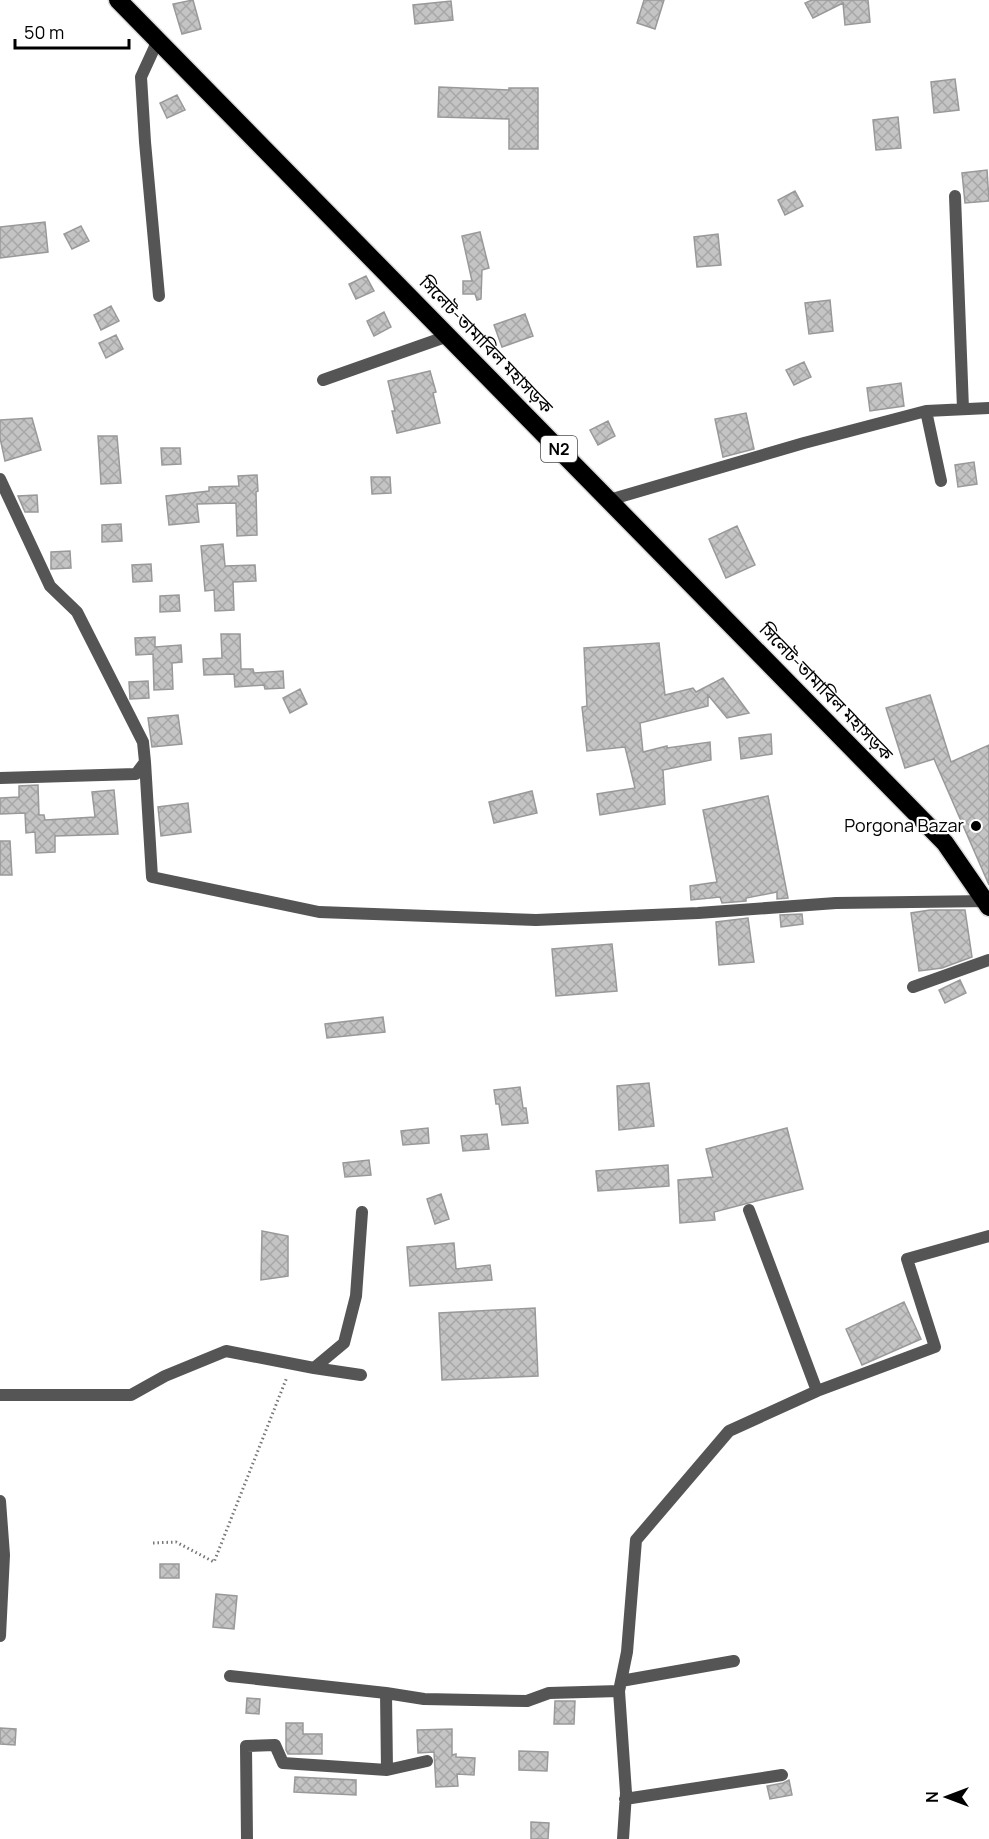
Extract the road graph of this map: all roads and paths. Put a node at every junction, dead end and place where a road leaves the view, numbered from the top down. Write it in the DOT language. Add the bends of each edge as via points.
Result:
graph roads {
  1 [pos="118,0"];
  2 [pos="158,40"];
  3 [pos="955,196"];
  4 [pos="159,296"];
  5 [pos="448,336"];
  6 [pos="323,380"];
  7 [pos="989,408"];
  8 [pos="963,409"];
  9 [pos="926,411"];
  10 [pos="940,481"];
  11 [pos="1,483"];
  12 [pos="609,500"];
  13 [pos="145,762"];
  14 [pos="0,778"];
  15 [pos="988,903"];
  16 [pos="989,960"];
  17 [pos="913,987"];
  18 [pos="749,1210"];
  19 [pos="362,1212"];
  20 [pos="989,1236"];
  21 [pos="292,1364"];
  22 [pos="314,1368"];
  23 [pos="360,1375"];
  24 [pos="817,1391"];
  25 [pos="0,1395"];
  26 [pos="0,1501"];
  27 [pos="153,1543"];
  28 [pos="0,1636"];
  29 [pos="734,1661"];
  30 [pos="230,1676"];
  31 [pos="620,1686"];
  32 [pos="386,1693"];
  33 [pos="427,1761"];
  34 [pos="387,1770"];
  35 [pos="782,1775"];
  36 [pos="625,1799"];
  37 [pos="247,1839"];
  38 [pos="622,1839"];
  1 -- 2 [label="highway, সিলেট-তামাবিল মহাসড়ক / N2"];
  2 -- 4 [label="street" via="141,78"];
  2 -- 5 [label="highway, সিলেট-তামাবিল মহাসড়ক / N2"];
  3 -- 8 [label="street"];
  5 -- 6 [label="street"];
  5 -- 12 [label="highway, সিলেট-তামাবিল মহাসড়ক / N2"];
  7 -- 8 [label="street"];
  8 -- 9 [label="street"];
  9 -- 10 [label="street"];
  9 -- 12 [label="street"];
  11 -- 13 [label="street" via="50,586 77,612 143,742"];
  12 -- 15 [label="highway, সিলেট-তামাবিল মহাসড়ক / N2" via="945,843"];
  13 -- 14 [label="street" via="136,774"];
  13 -- 15 [label="street" via="152,877 319,912 536,920 836,903"];
  16 -- 17 [label="street"];
  18 -- 24 [label="street"];
  19 -- 22 [label="street" via="356,1296 344,1343"];
  20 -- 24 [label="street" via="908,1259 935,1347"];
  21 -- 22 [label="street"];
  21 -- 25 [label="street" via="226,1351 131,1395"];
  21 -- 27 [label="path" via="214,1562 177,1542"];
  22 -- 23 [label="street"];
  24 -- 31 [label="street" via="729,1431 636,1540 627,1652"];
  26 -- 28 [label="street" via="4,1555"];
  29 -- 31 [label="street"];
  30 -- 32 [label="street"];
  31 -- 32 [label="street" via="549,1693 527,1701 424,1699"];
  31 -- 36 [label="street"];
  32 -- 34 [label="street"];
  33 -- 34 [label="street"];
  34 -- 37 [label="street" via="283,1763 275,1745 246,1746"];
  35 -- 36 [label="street"];
  36 -- 38 [label="street"];
}
